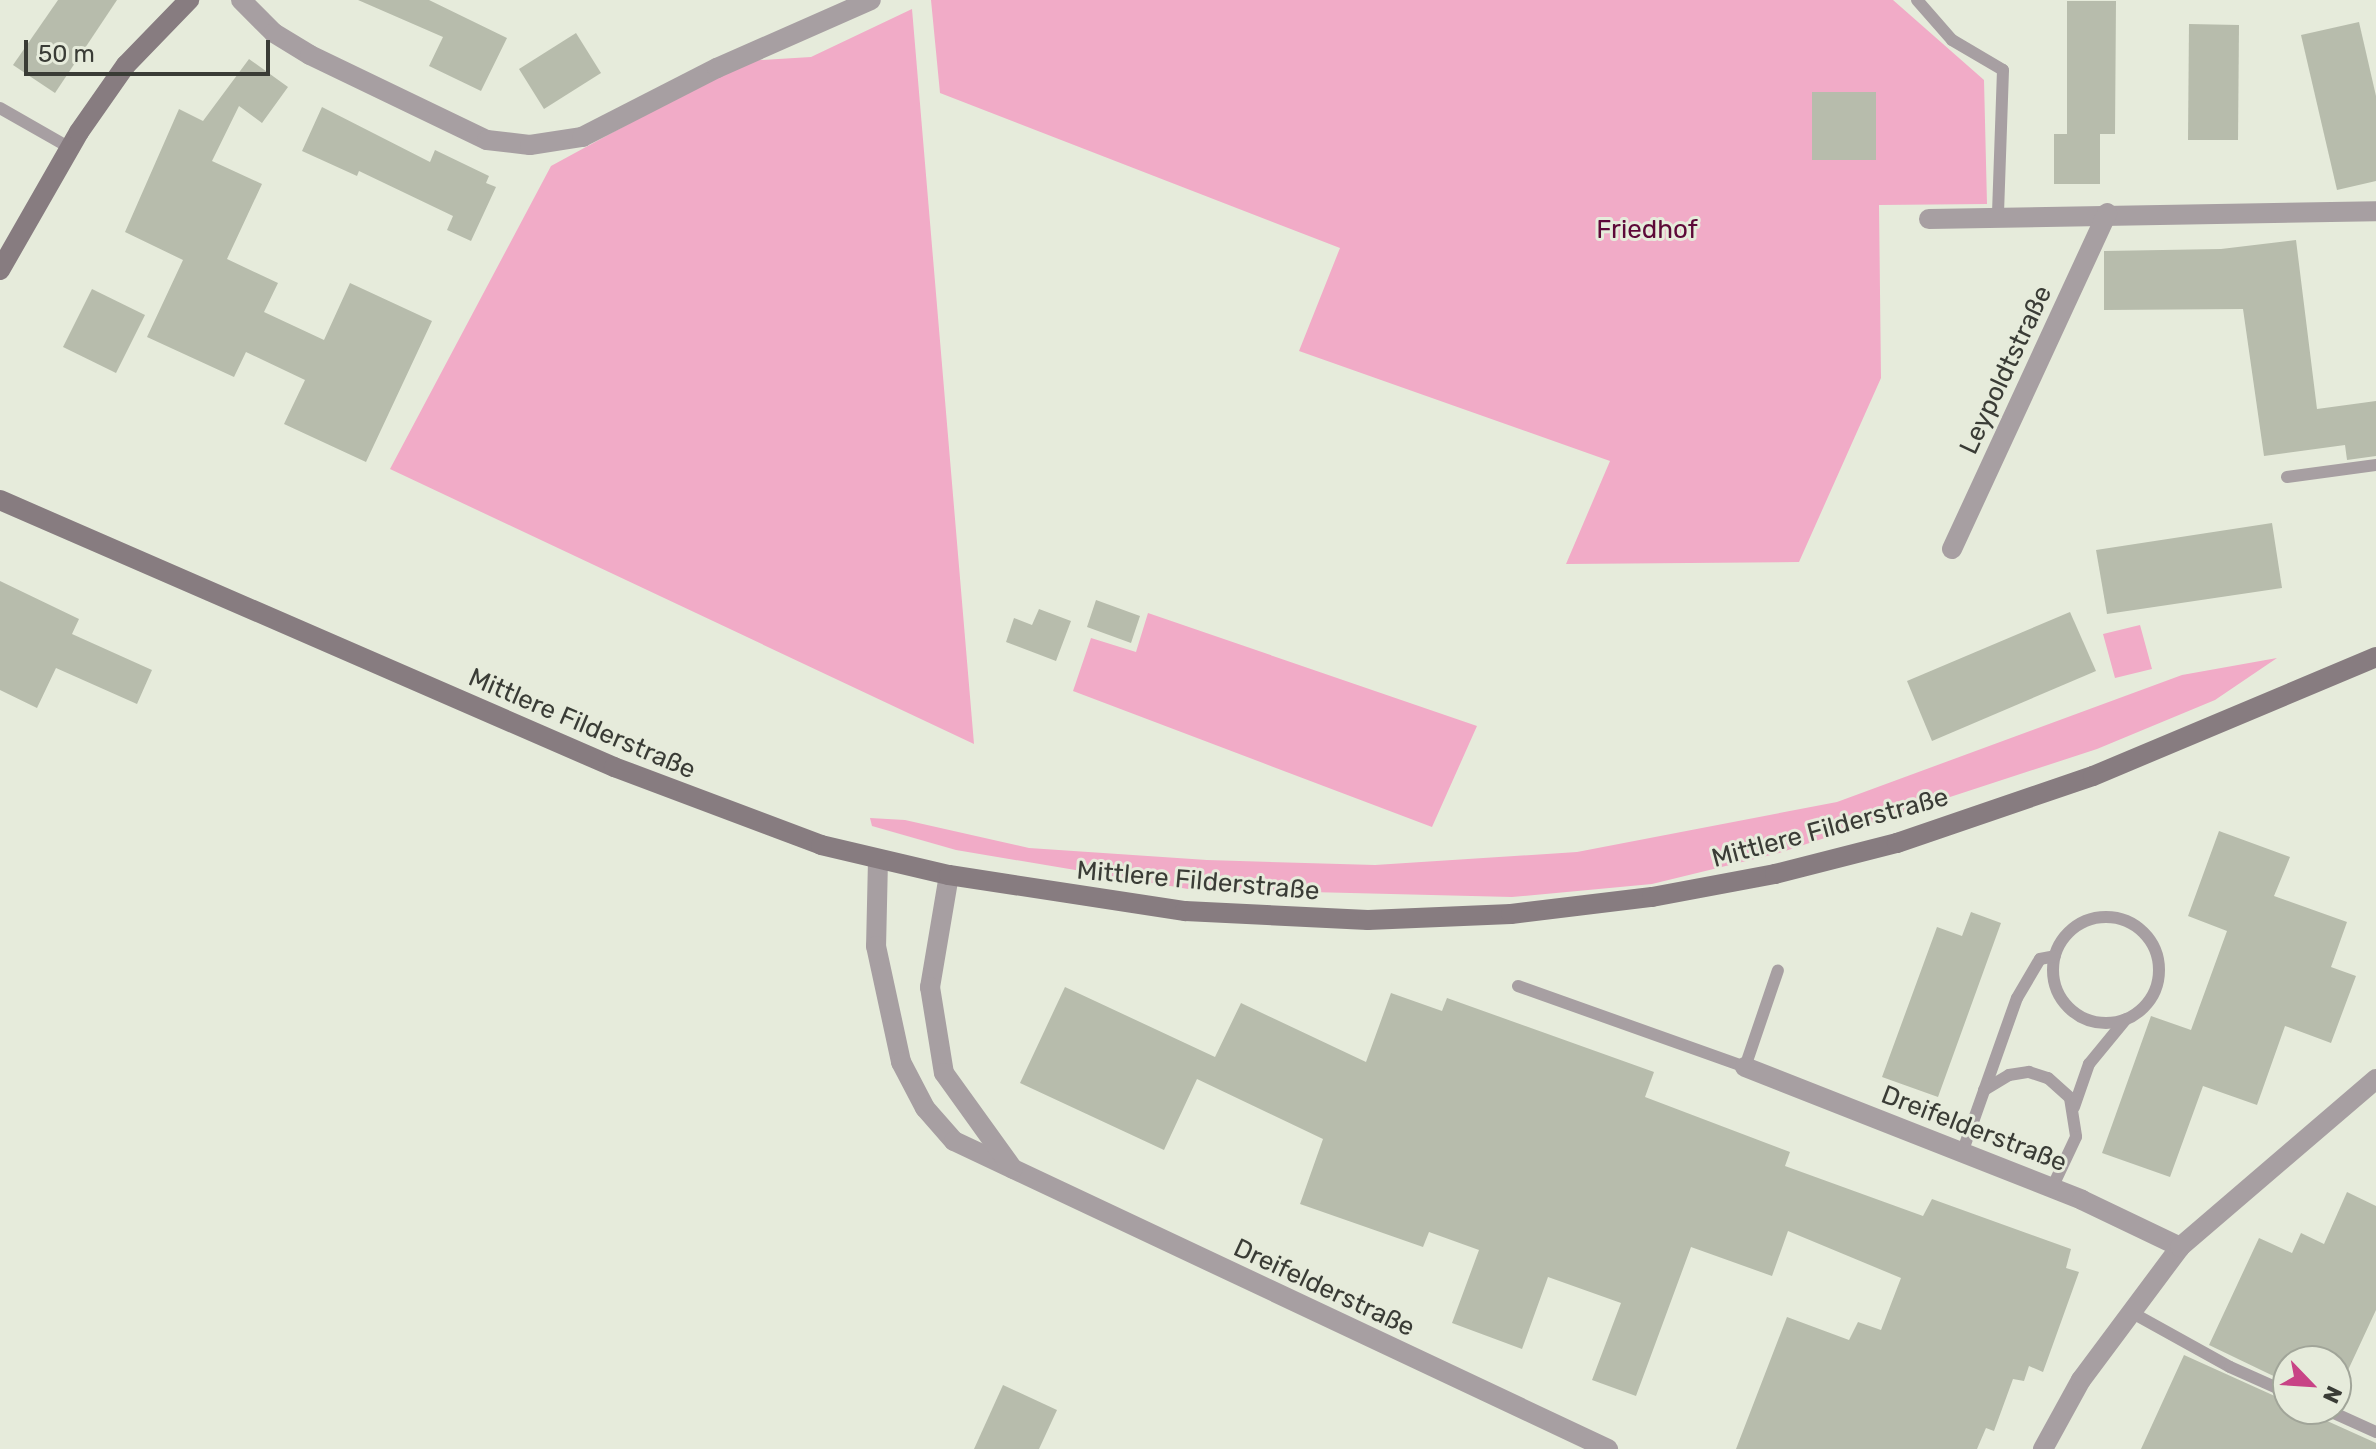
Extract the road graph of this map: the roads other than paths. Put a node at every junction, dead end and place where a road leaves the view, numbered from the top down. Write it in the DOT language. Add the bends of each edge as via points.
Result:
graph roads {
  1 [pos="189,0"];
  2 [pos="241,0"];
  3 [pos="871,0"];
  4 [pos="1917,0"];
  5 [pos="0,108"];
  6 [pos="70,148"];
  7 [pos="2376,211"];
  8 [pos="2107,213"];
  9 [pos="1998,215"];
  10 [pos="1929,219"];
  11 [pos="0,270"];
  12 [pos="2376,465"];
  13 [pos="2287,477"];
  14 [pos="0,500"];
  15 [pos="1952,549"];
  16 [pos="2376,657"];
  17 [pos="878,860"];
  18 [pos="949,875"];
  19 [pos="2055,956"];
  20 [pos="1778,970"];
  21 [pos="1518,986"];
  22 [pos="2126,1019"];
  23 [pos="1745,1067"];
  24 [pos="2376,1079"];
  25 [pos="1983,1091"];
  26 [pos="2074,1107"];
  27 [pos="1962,1153"];
  28 [pos="1018,1175"];
  29 [pos="2052,1188"];
  30 [pos="2180,1247"];
  31 [pos="2129,1311"];
  32 [pos="2272,1386"];
  33 [pos="2352,1421"];
  34 [pos="2376,1432"];
  35 [pos="1608,1449"];
  36 [pos="2043,1449"];
  1 -- 6 [label="main road" via="126,65"];
  2 -- 3 [label="street" via="274,33 310,55 487,140 530,145 582,137 717,68"];
  4 -- 9 [label="lane" via="1952,40 2003,70"];
  5 -- 6 [label="lane"];
  6 -- 11 [label="main road"];
  7 -- 8 [label="street"];
  8 -- 9 [label="street"];
  8 -- 15 [label="street, Leypoldtstraße"];
  9 -- 10 [label="street"];
  12 -- 13 [label="lane"];
  14 -- 17 [label="main road, Mittlere Filderstraße" via="614,767 821,845"];
  16 -- 18 [label="main road, Mittlere Filderstraße" via="2093,776 1897,843 1775,874 1652,897 1511,914 1368,920 1169,909"];
  17 -- 18 [label="main road, Mittlere Filderstraße"];
  17 -- 28 [label="street, Dreifelderstraße" via="876,946 901,1062 925,1108 954,1141"];
  18 -- 28 [label="street, Dreifelderstraße" via="930,987 944,1073"];
  19 -- 22 [label="lane" via="2055,983 2070,1009 2097,1022"];
  19 -- 22 [label="lane" via="2073,929 2091,920 2111,917 2139,928 2156,952 2158,982 2149,1001"];
  19 -- 25 [label="lane" via="2040,959 2017,998"];
  20 -- 23 [label="lane"];
  21 -- 23 [label="lane"];
  22 -- 26 [label="lane" via="2089,1064"];
  23 -- 27 [label="street, Dreifelderstraße"];
  24 -- 30 [label="street"];
  25 -- 26 [label="lane" via="2009,1075 2029,1072 2056,1083"];
  25 -- 27 [label="lane"];
  26 -- 29 [label="lane" via="2076,1137"];
  27 -- 29 [label="street, Dreifelderstraße"];
  28 -- 35 [label="street, Dreifelderstraße"];
  29 -- 30 [label="street, Dreifelderstraße"];
  30 -- 31 [label="street"];
  31 -- 32 [label="lane"];
  31 -- 36 [label="street" via="2081,1380"];
  33 -- 34 [label="lane"];
}
